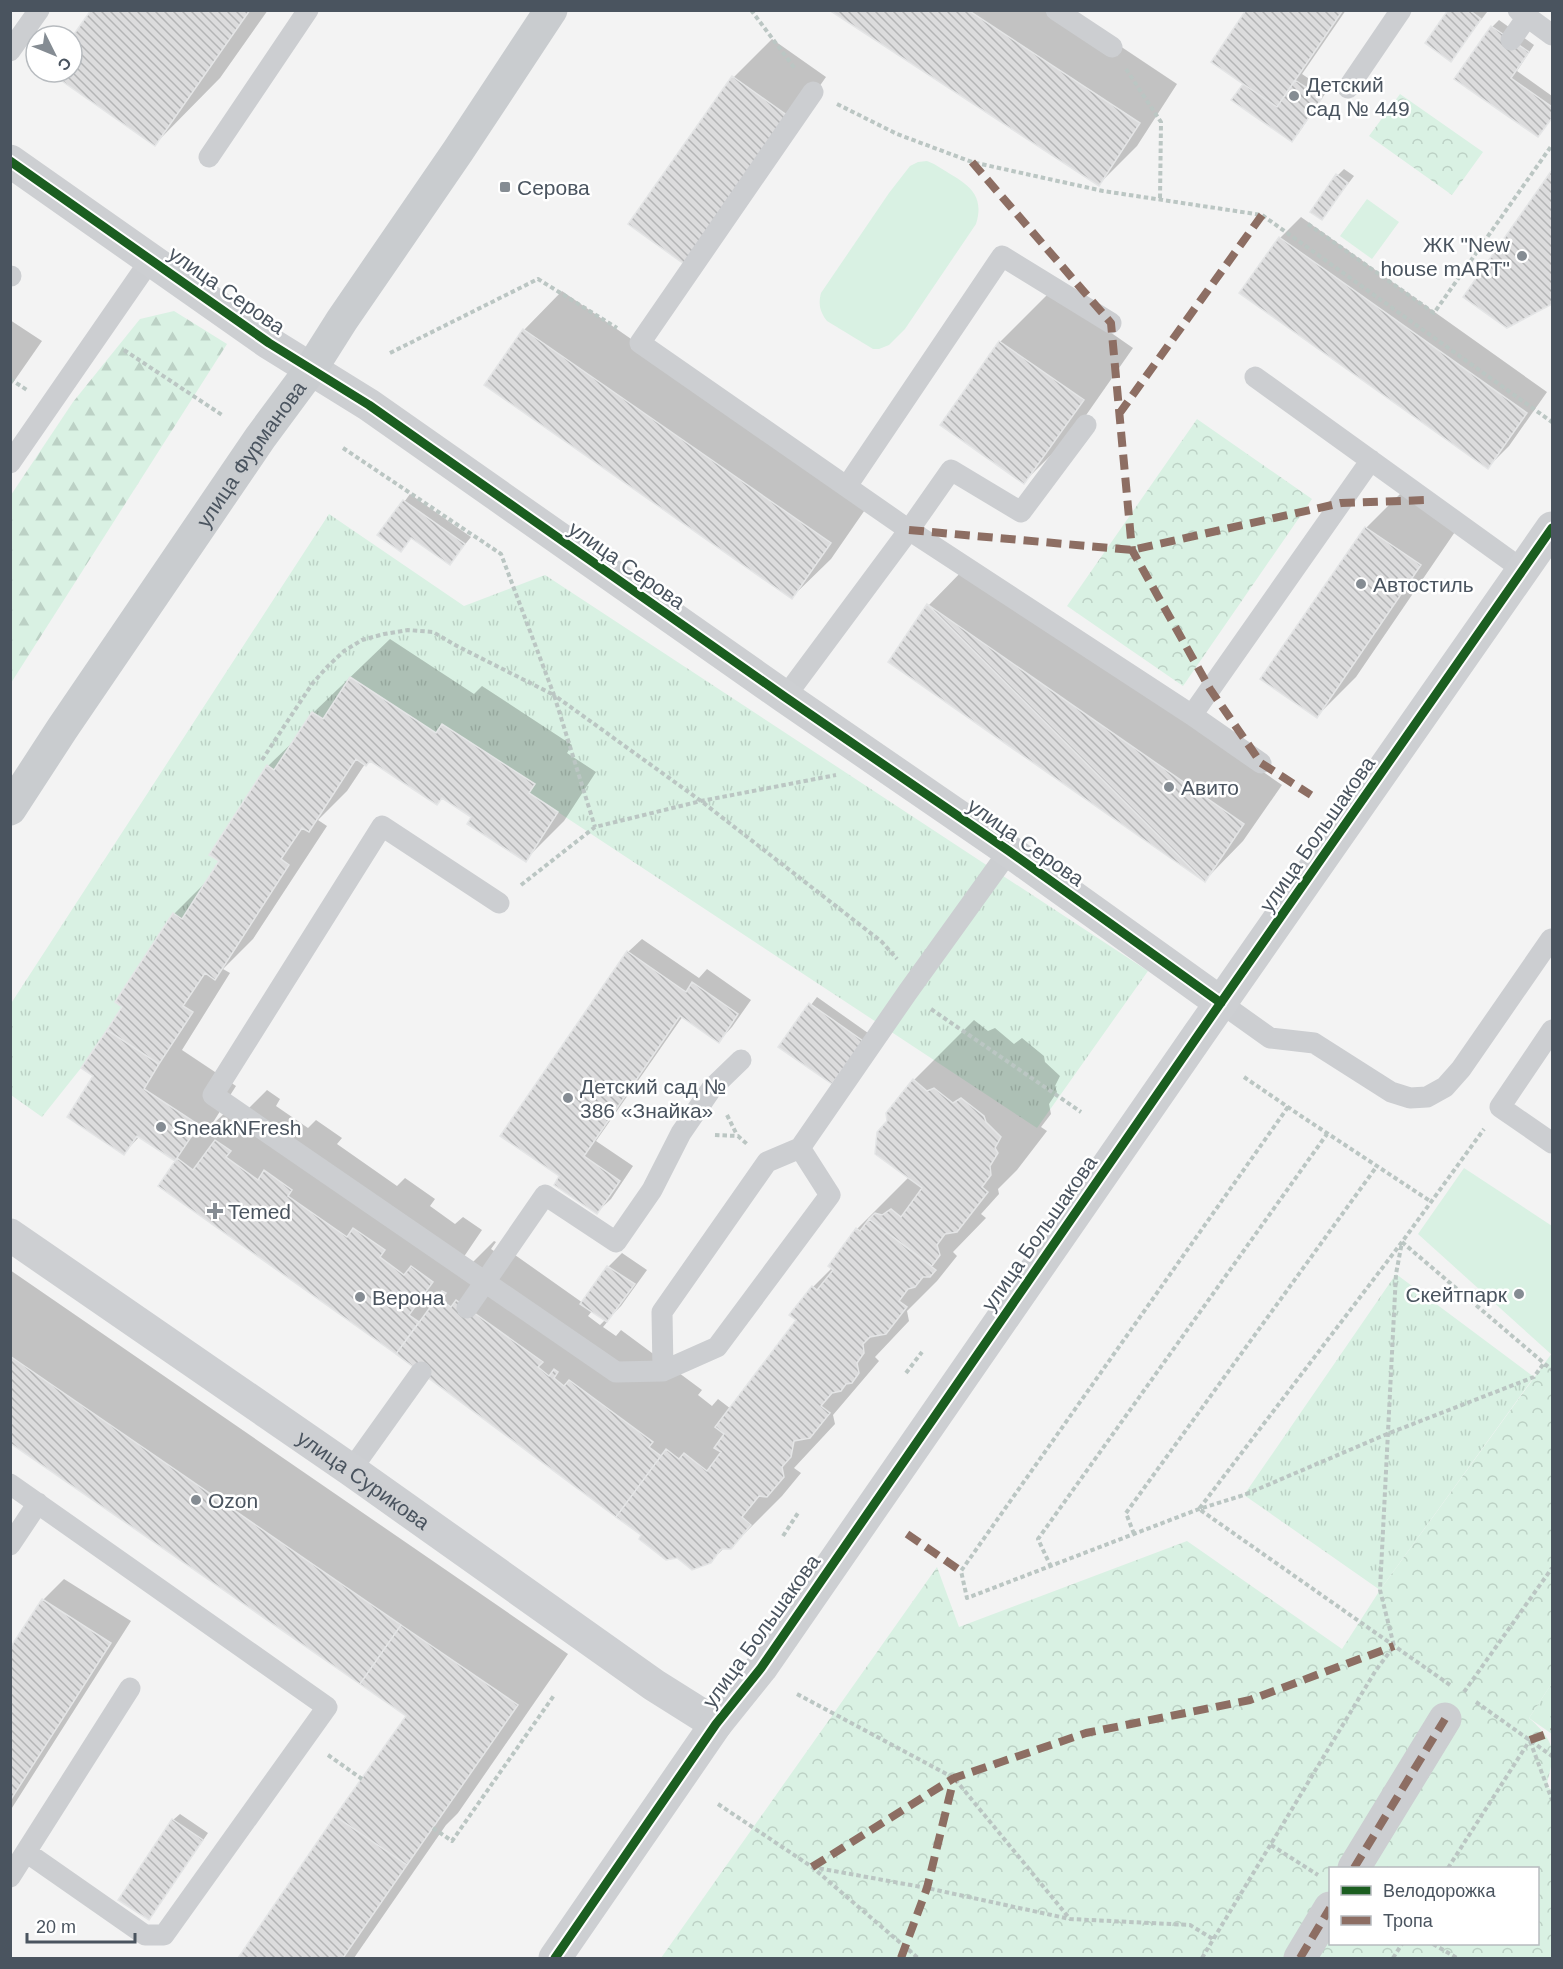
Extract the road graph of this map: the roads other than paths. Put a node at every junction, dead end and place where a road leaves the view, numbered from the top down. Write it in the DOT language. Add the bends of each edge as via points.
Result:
graph roads {
  1 [pos="39,10"];
  2 [pos="308,10"];
  3 [pos="551,10"];
  4 [pos="1056,10"];
  5 [pos="1401,10"];
  6 [pos="1522,14"];
  7 [pos="1552,35"];
  8 [pos="1511,39"];
  9 [pos="1112,46"];
  10 [pos="10,51"];
  11 [pos="1348,88"];
  12 [pos="813,92"];
  13 [pos="208,157"];
  14 [pos="10,161"];
  15 [pos="151,259"];
  16 [pos="1112,323"];
  17 [pos="311,369"];
  18 [pos="1255,376"];
  19 [pos="1086,425"];
  20 [pos="1371,460"];
  21 [pos="10,463"];
  22 [pos="847,486"];
  23 [pos="1552,528"];
  24 [pos="909,530"];
  25 [pos="1523,570"];
  26 [pos="785,697"];
  27 [pos="1192,715"];
  28 [pos="1261,763"];
  29 [pos="10,809"];
  30 [pos="1009,851"];
  31 [pos="499,903"];
  32 [pos="1552,938"];
  33 [pos="1221,1003"];
  34 [pos="1552,1030"];
  35 [pos="741,1060"];
  36 [pos="1552,1143"];
  37 [pos="801,1148"];
  38 [pos="10,1235"];
  39 [pos="485,1281"];
  40 [pos="467,1308"];
  41 [pos="663,1371"];
  42 [pos="421,1372"];
  43 [pos="351,1470"];
  44 [pos="10,1484"];
  45 [pos="38,1503"];
  46 [pos="10,1545"];
  47 [pos="130,1688"];
  48 [pos="1454,1706"];
  49 [pos="716,1724"];
  50 [pos="26,1852"];
  51 [pos="1355,1867"];
  52 [pos="10,1877"];
  53 [pos="1329,1910"];
  54 [pos="555,1959"];
  55 [pos="1300,1959"];
  1 -- 10 [label="lane"];
  2 -- 13 [label="lane"];
  3 -- 17 [label="main road, улица Фурманова"];
  4 -- 9 [label="lane"];
  5 -- 11 [label="lane"];
  6 -- 7 [label="lane"];
  6 -- 8 [label="lane"];
  12 -- 22 [label="lane" via="640,343"];
  14 -- 15 [label="street, улица Серова"];
  15 -- 17 [label="street, улица Серова"];
  15 -- 21 [label="lane"];
  16 -- 22 [label="lane" via="1002,255"];
  17 -- 26 [label="street, улица Серова" via="369,405"];
  17 -- 29 [label="main road, улица Фурманова" via="253,448"];
  18 -- 20 [label="lane"];
  19 -- 24 [label="lane" via="1021,512 951,470"];
  20 -- 25 [label="lane"];
  20 -- 27 [label="lane"];
  22 -- 24 [label="lane"];
  23 -- 25 [label="street, улица Большакова"];
  24 -- 26 [label="lane"];
  24 -- 27 [label="lane"];
  25 -- 33 [label="street, улица Большакова"];
  26 -- 30 [label="street, улица Серова"];
  27 -- 28 [label="lane"];
  30 -- 33 [label="street, улица Серова"];
  30 -- 37 [label="lane"];
  31 -- 39 [label="lane" via="382,826 213,1095"];
  32 -- 33 [label="lane" via="1461,1068 1445,1087 1427,1097 1410,1098 1391,1092 1314,1043 1270,1038"];
  33 -- 49 [label="street, улица Большакова" via="761,1668"];
  34 -- 36 [label="lane" via="1500,1107"];
  35 -- 39 [label="lane" via="712,1088 681,1133 652,1190 616,1242 545,1195"];
  37 -- 41 [label="lane" via="767,1162 662,1312"];
  37 -- 41 [label="lane" via="830,1195 717,1347"];
  38 -- 43 [label="street, улица Сурикова"];
  39 -- 40 [label="lane"];
  39 -- 41 [label="lane" via="616,1372"];
  42 -- 43 [label="lane"];
  43 -- 49 [label="street, улица Сурикова" via="654,1685"];
  44 -- 45 [label="lane"];
  45 -- 46 [label="lane"];
  45 -- 50 [label="lane" via="327,1707 164,1935 145,1935"];
  47 -- 50 [label="lane"];
  48 -- 51 [label="street"];
  49 -- 54 [label="street, улица Большакова"];
  50 -- 52 [label="lane"];
  53 -- 55 [label="street"];
}
